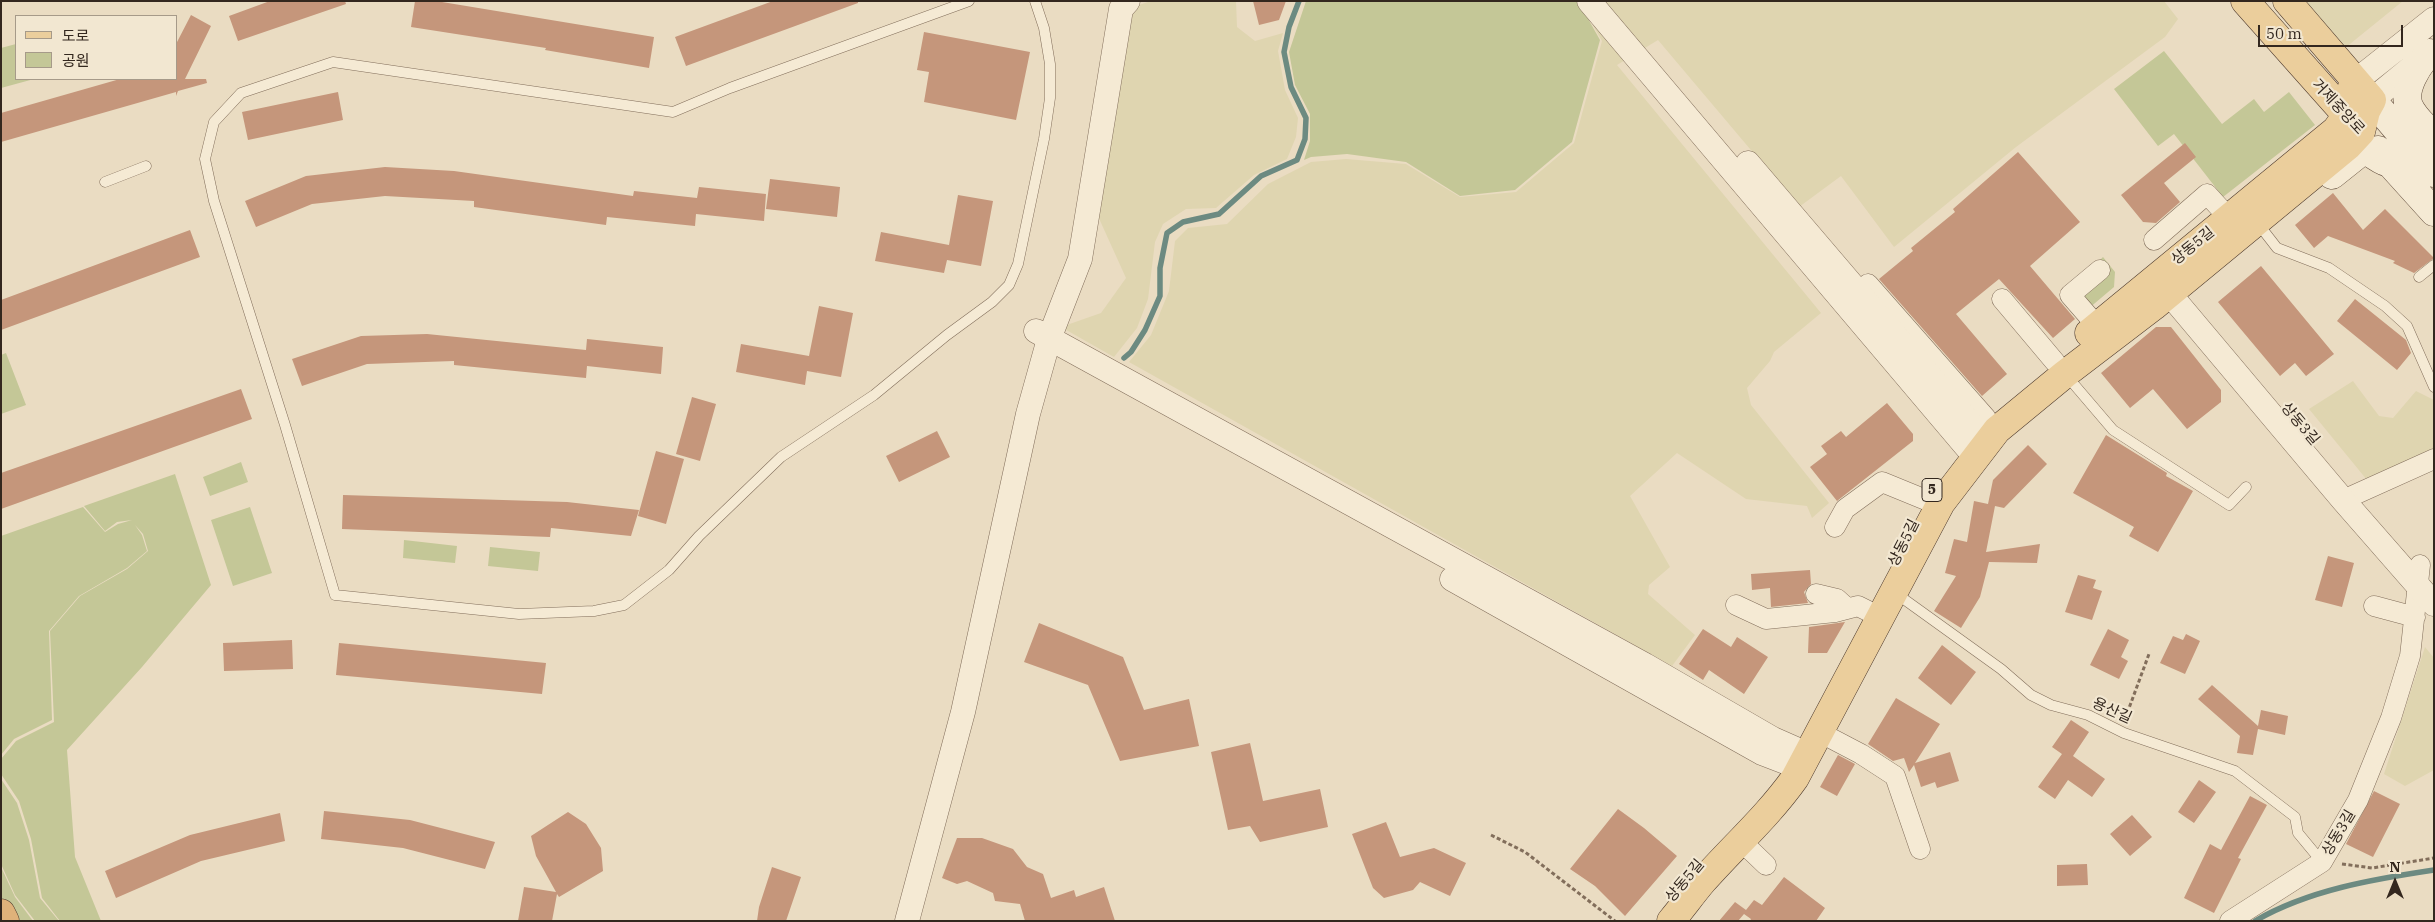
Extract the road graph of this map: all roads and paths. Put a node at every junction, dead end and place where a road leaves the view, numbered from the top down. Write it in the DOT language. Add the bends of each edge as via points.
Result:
graph roads {
  1 [pos="969,1"];
  2 [pos="1035,1"];
  3 [pos="1108,1"];
  4 [pos="1128,1"];
  5 [pos="1589,1"];
  6 [pos="1610,1"];
  7 [pos="2245,1"];
  8 [pos="2287,1"];
  9 [pos="2434,19"];
  10 [pos="2431,51"];
  11 [pos="2298,64"];
  12 [pos="2364,90"];
  13 [pos="2354,125"];
  14 [pos="2434,137"];
  15 [pos="2322,154"];
  16 [pos="2390,163"];
  17 [pos="146,166"];
  18 [pos="2434,173"];
  19 [pos="105,182"];
  20 [pos="2434,212"];
  21 [pos="2228,217"];
  22 [pos="2263,230"];
  23 [pos="2154,240"];
  24 [pos="2434,265"];
  25 [pos="2100,270"];
  26 [pos="2419,277"];
  27 [pos="2172,283"];
  28 [pos="1868,284"];
  29 [pos="2002,299"];
  30 [pos="2097,326"];
  31 [pos="1040,342"];
  32 [pos="2060,368"];
  33 [pos="2434,387"];
  34 [pos="1977,438"];
  35 [pos="2434,459"];
  36 [pos="2434,472"];
  37 [pos="2246,487"];
  38 [pos="1926,500"];
  39 [pos="2355,501"];
  40 [pos="1835,527"];
  41 [pos="2424,577"];
  42 [pos="1888,590"];
  43 [pos="1816,594"];
  44 [pos="1736,605"];
  45 [pos="2374,606"];
  46 [pos="1858,609"];
  47 [pos="2424,610"];
  48 [pos="2149,654"];
  49 [pos="2120,731"];
  50 [pos="1801,753"];
  51 [pos="1491,835"];
  52 [pos="1742,842"];
  53 [pos="1920,849"];
  54 [pos="2434,858"];
  55 [pos="2322,862"];
  56 [pos="1766,865"];
  57 [pos="1,913"];
  58 [pos="5,921"];
  59 [pos="890,921"];
  60 [pos="907,921"];
  61 [pos="1615,921"];
  62 [pos="1652,921"];
  63 [pos="1672,921"];
  64 [pos="2230,921"];
  1 -- 2 [label="lane" via="673,112 333,62 241,93 214,122 205,159 208,176 336,595 519,614 594,611 624,605 669,570 699,536 781,457 874,395 992,302 1010,285 1018,264 1050,98 1050,64 1044,28"];
  3 -- 31 [label="street" via="1091,117 1065,255"];
  4 -- 31 [label="street" via="1121,9 1080,259"];
  5 -- 34 [label="street"];
  6 -- 34 [label="street"];
  7 -- 11 [label="main road, 거제중앙로"];
  8 -- 12 [label="main road, 거제중앙로"];
  9 -- 12 [label="street"];
  10 -- 12 [label="street"];
  10 -- 14 [label="main road" via="2419,64 2408,95 2408,105"];
  11 -- 13 [label="main road, 거제중앙로"];
  11 -- 15 [label="main road" via="2301,78 2331,113"];
  12 -- 13 [label="main road" via="2352,87"];
  12 -- 18 [label="main road, 거제중앙로"];
  13 -- 15 [label="main road" via="2336,130"];
  13 -- 16 [label="main road, 거제중앙로"];
  15 -- 21 [label="main road, 상동5길 / 5"];
  15 -- 27 [label="main road, 상동5길 / 5"];
  16 -- 20 [label="main road, 거제중앙로"];
  16 -- 22 [label="main road" via="2362,151"];
  17 -- 19 [label="lane"];
  21 -- 23 [label="street" via="2207,194"];
  21 -- 27 [label="main road, 상동5길 / 5"];
  22 -- 27 [label="main road" via="2197,282"];
  22 -- 33 [label="lane" via="2277,248 2329,268 2385,306 2407,326"];
  24 -- 26 [label="lane"];
  25 -- 30 [label="street" via="2070,295"];
  27 -- 30 [label="main road, 상동5길 / 5"];
  27 -- 32 [label="main road, 상동5길 / 5"];
  27 -- 39 [label="street, 상동3길"];
  28 -- 34 [label="street"];
  29 -- 32 [label="street"];
  30 -- 32 [label="main road, 상동5길 / 5"];
  31 -- 50 [label="street" via="1638,662"];
  31 -- 59 [label="street" via="1012,416 950,711"];
  31 -- 60 [label="street" via="1028,414 963,712"];
  32 -- 34 [label="main road, 상동5길 / 5"];
  32 -- 37 [label="lane" via="2113,430 2229,505"];
  34 -- 38 [label="main road, 상동5길 / 5"];
  34 -- 42 [label="main road, 상동5길 / 5"];
  35 -- 39 [label="street"];
  36 -- 39 [label="street"];
  38 -- 40 [label="street" via="1882,482 1846,509"];
  38 -- 42 [label="main road, 상동5길 / 5"];
  39 -- 41 [label="street, 상동3길"];
  41 -- 47 [label="street, 상동3길"];
  42 -- 46 [label="main road, 상동5길 / 5"];
  42 -- 49 [label="lane, 용산길" via="2001,669 2031,695 2051,705 2088,715"];
  42 -- 50 [label="main road, 상동5길 / 5"];
  43 -- 46 [label="street"];
  44 -- 46 [label="street" via="1766,619"];
  45 -- 47 [label="street"];
  46 -- 50 [label="main road, 상동5길 / 5"];
  47 -- 55 [label="street, 상동3길" via="2391,718 2358,800"];
  48 -- 49 [label="path"];
  49 -- 55 [label="lane, 용산길" via="2235,771 2295,817 2298,833"];
  50 -- 52 [label="main road, 상동5길 / 5" via="1782,796"];
  50 -- 53 [label="street" via="1861,754 1895,776"];
  50 -- 62 [label="main road, 상동5길 / 5" via="1691,872"];
  51 -- 61 [label="path" via="1525,852"];
  52 -- 56 [label="street"];
  52 -- 63 [label="main road, 상동5길 / 5" via="1703,881"];
  54 -- 55 [label="path" via="2372,868"];
  55 -- 64 [label="street, 상동3길"];
  57 -- 58 [label="highway"];
}
